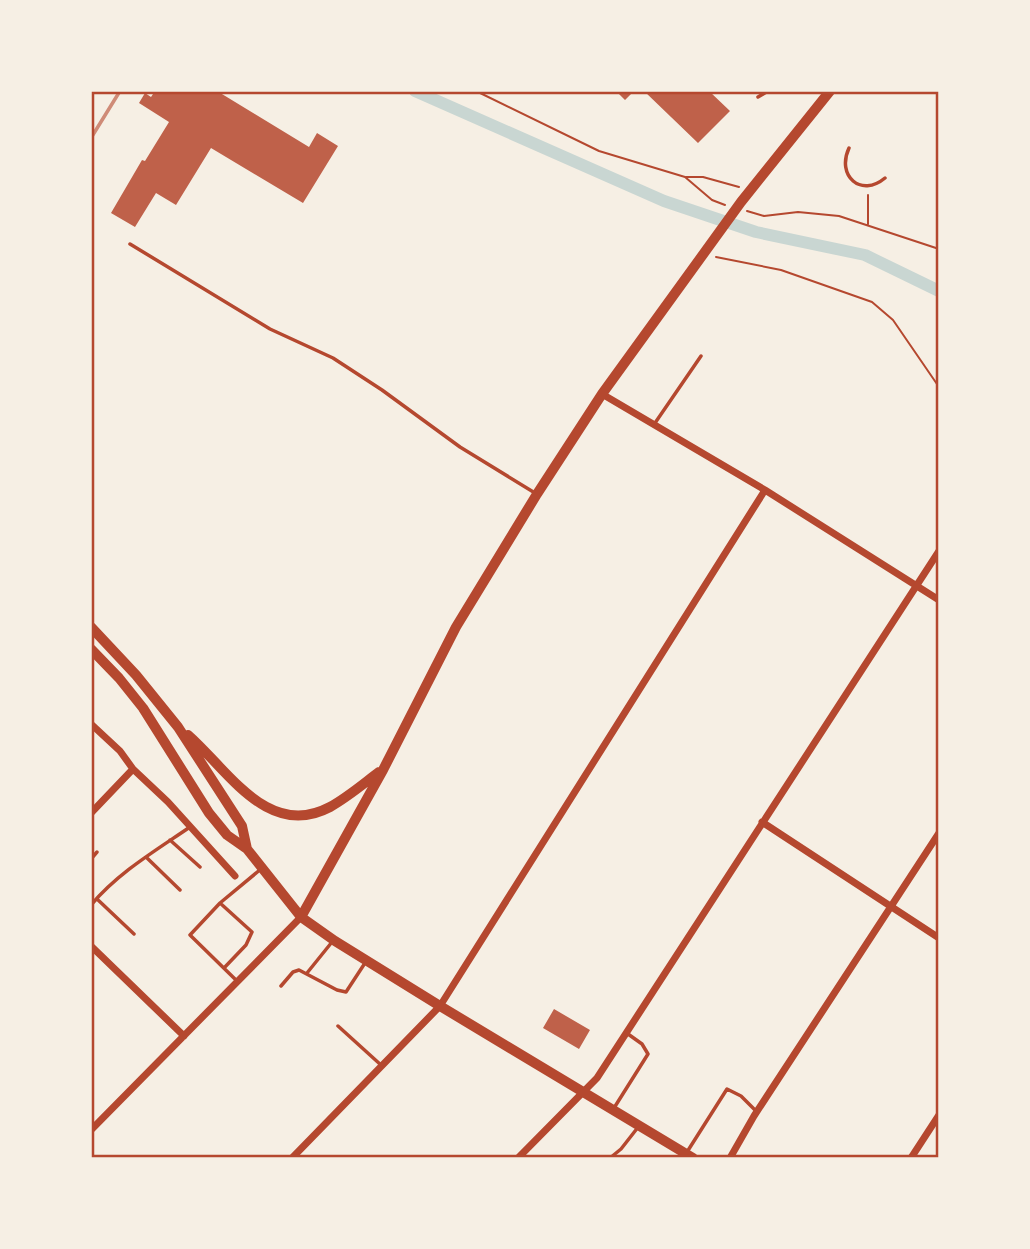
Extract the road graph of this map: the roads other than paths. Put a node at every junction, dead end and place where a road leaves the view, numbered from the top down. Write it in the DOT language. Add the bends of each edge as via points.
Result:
graph roads {
  1 [pos="768,91"];
  2 [pos="830,91"];
  3 [pos="758,97"];
  4 [pos="849,148"];
  5 [pos="885,178"];
  6 [pos="130,244"];
  7 [pos="701,356"];
  8 [pos="602,394"];
  9 [pos="655,423"];
  10 [pos="765,490"];
  11 [pos="537,494"];
  12 [pos="939,551"];
  13 [pos="917,585"];
  14 [pos="939,600"];
  15 [pos="91,627"];
  16 [pos="91,649"];
  17 [pos="91,724"];
  18 [pos="178,727"];
  19 [pos="133,769"];
  20 [pos="383,770"];
  21 [pos="91,813"];
  22 [pos="762,822"];
  23 [pos="191,827"];
  24 [pos="939,832"];
  25 [pos="170,840"];
  26 [pos="247,849"];
  27 [pos="97,852"];
  28 [pos="146,857"];
  29 [pos="91,859"];
  30 [pos="200,867"];
  31 [pos="262,868"];
  32 [pos="235,876"];
  33 [pos="180,890"];
  34 [pos="97,899"];
  35 [pos="220,903"];
  36 [pos="91,905"];
  37 [pos="891,907"];
  38 [pos="301,917"];
  39 [pos="134,934"];
  40 [pos="939,938"];
  41 [pos="333,940"];
  42 [pos="91,946"];
  43 [pos="367,961"];
  44 [pos="224,968"];
  45 [pos="307,973"];
  46 [pos="237,981"];
  47 [pos="281,986"];
  48 [pos="440,1006"];
  49 [pos="338,1026"];
  50 [pos="626,1032"];
  51 [pos="184,1036"];
  52 [pos="381,1065"];
  53 [pos="583,1092"];
  54 [pos="613,1110"];
  55 [pos="757,1112"];
  56 [pos="939,1115"];
  57 [pos="639,1126"];
  58 [pos="91,1130"];
  59 [pos="689,1156"];
  60 [pos="292,1158"];
  61 [pos="518,1158"];
  62 [pos="610,1158"];
  63 [pos="730,1158"];
  64 [pos="911,1158"];
  1 -- 3 [label="lane"];
  2 -- 8 [label="main road" via="749,191"];
  4 -- 5 [label="lane" via="844,169 859,185 878,184"];
  6 -- 11 [label="lane" via="271,329 333,358 460,447"];
  7 -- 9 [label="lane"];
  8 -- 9 [label="street"];
  8 -- 11 [label="main road"];
  9 -- 10 [label="street"];
  10 -- 13 [label="street"];
  10 -- 48 [label="street"];
  11 -- 20 [label="main road" via="456,628"];
  12 -- 13 [label="street"];
  13 -- 14 [label="street"];
  13 -- 22 [label="street"];
  15 -- 18 [label="main road"];
  16 -- 26 [label="main road" via="143,709 209,813 227,835"];
  17 -- 19 [label="street"];
  18 -- 20 [label="main road" via="246,793 278,813 324,810"];
  18 -- 26 [label="main road" via="242,826"];
  19 -- 21 [label="street"];
  19 -- 23 [label="street"];
  20 -- 38 [label="main road"];
  22 -- 37 [label="street"];
  22 -- 50 [label="street"];
  23 -- 25 [label="lane"];
  23 -- 32 [label="street"];
  24 -- 37 [label="street"];
  25 -- 28 [label="lane"];
  25 -- 30 [label="lane"];
  26 -- 31 [label="main road"];
  27 -- 29 [label="lane"];
  28 -- 33 [label="lane"];
  28 -- 34 [label="lane"];
  31 -- 35 [label="lane"];
  31 -- 38 [label="main road"];
  34 -- 36 [label="lane"];
  34 -- 39 [label="lane"];
  35 -- 44 [label="lane" via="252,932"];
  35 -- 44 [label="lane" via="190,935"];
  37 -- 40 [label="street"];
  37 -- 55 [label="street"];
  38 -- 41 [label="main road"];
  38 -- 46 [label="street"];
  41 -- 43 [label="main road"];
  41 -- 45 [label="lane"];
  42 -- 51 [label="street"];
  43 -- 45 [label="lane" via="346,992"];
  43 -- 48 [label="main road"];
  44 -- 46 [label="lane"];
  45 -- 47 [label="lane" via="293,972"];
  46 -- 51 [label="street"];
  48 -- 52 [label="street"];
  48 -- 53 [label="main road"];
  49 -- 52 [label="lane"];
  50 -- 53 [label="street" via="597,1079"];
  50 -- 54 [label="lane" via="648,1054"];
  51 -- 58 [label="street"];
  52 -- 60 [label="street"];
  53 -- 54 [label="main road"];
  53 -- 61 [label="street"];
  54 -- 57 [label="main road"];
  55 -- 59 [label="lane" via="727,1089"];
  55 -- 63 [label="street"];
  56 -- 64 [label="street"];
  57 -- 59 [label="main road"];
  57 -- 62 [label="lane"];
}
